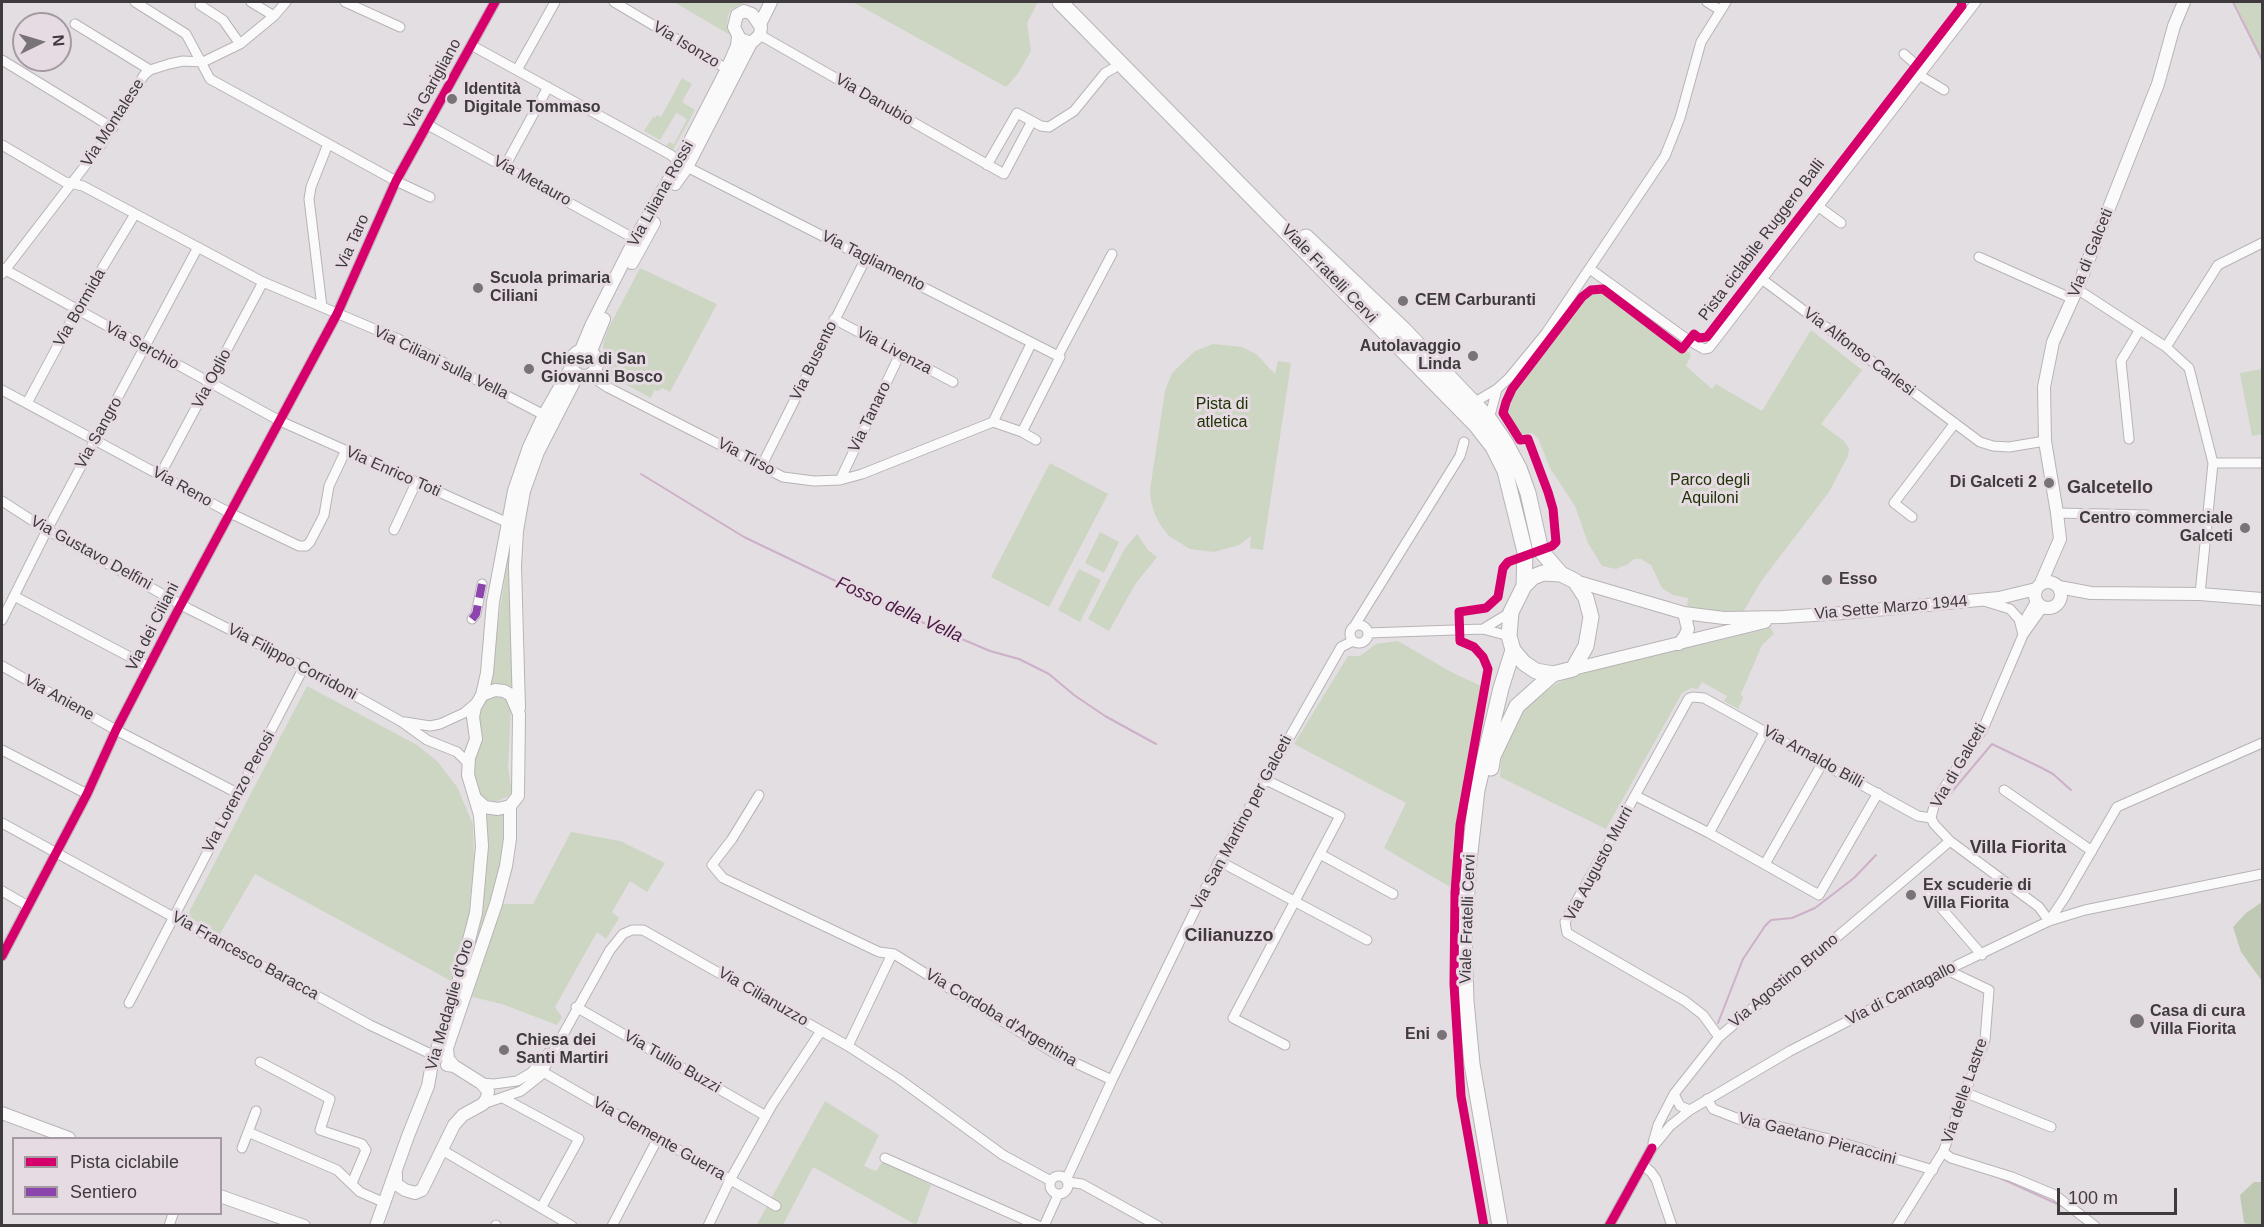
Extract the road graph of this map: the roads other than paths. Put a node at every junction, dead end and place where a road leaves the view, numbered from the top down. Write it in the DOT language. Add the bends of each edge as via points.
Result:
graph roads {
  1 [pos="135,2"];
  2 [pos="251,2"];
  3 [pos="286,2"];
  4 [pos="345,2"];
  5 [pos="495,2"];
  6 [pos="555,2"];
  7 [pos="615,2"];
  8 [pos="755,2"];
  9 [pos="771,2"];
  10 [pos="1060,2"];
  11 [pos="1072,2"];
  12 [pos="1707,2"];
  13 [pos="1976,2"];
  14 [pos="2184,2"];
  15 [pos="200,5"];
  16 [pos="1723,6"];
  17 [pos="744,11"];
  18 [pos="274,16"];
  19 [pos="75,24"];
  20 [pos="400,27"];
  21 [pos="757,34"];
  22 [pos="738,37"];
  23 [pos="240,44"];
  24 [pos="471,45"];
  25 [pos="1904,54"];
  26 [pos="2,60"];
  27 [pos="203,62"];
  28 [pos="1114,68"];
  29 [pos="727,69"];
  30 [pos="150,70"];
  31 [pos="517,70"];
  32 [pos="1920,72"];
  33 [pos="548,87"];
  34 [pos="1944,90"];
  35 [pos="1032,121"];
  36 [pos="428,125"];
  37 [pos="113,128"];
  38 [pos="328,144"];
  39 [pos="2,145"];
  40 [pos="683,164"];
  41 [pos="987,165"];
  42 [pos="505,166"];
  43 [pos="396,181"];
  44 [pos="71,184"];
  45 [pos="430,197"];
  46 [pos="1819,207"];
  47 [pos="135,214"];
  48 [pos="1841,223"];
  49 [pos="635,239"];
  50 [pos="2262,243"];
  51 [pos="198,247"];
  52 [pos="1112,254"];
  53 [pos="1979,257"];
  54 [pos="866,258"];
  55 [pos="1590,269"];
  56 [pos="3,271"];
  57 [pos="1763,280"];
  58 [pos="263,282"];
  59 [pos="2075,294"];
  60 [pos="322,307"];
  61 [pos="77,310"];
  62 [pos="337,314"];
  63 [pos="834,319"];
  64 [pos="2139,331"];
  65 [pos="1032,344"];
  66 [pos="2166,347"];
  67 [pos="146,348"];
  68 [pos="586,351"];
  69 [pos="900,354"];
  70 [pos="1059,357"];
  71 [pos="583,371"];
  72 [pos="953,382"];
  73 [pos="210,383"];
  74 [pos="1497,389"];
  75 [pos="2,390"];
  76 [pos="1475,402"];
  77 [pos="27,404"];
  78 [pos="544,415"];
  79 [pos="1489,419"];
  80 [pos="280,421"];
  81 [pos="993,422"];
  82 [pos="1955,423"];
  83 [pos="1022,432"];
  84 [pos="2129,439"];
  85 [pos="95,440"];
  86 [pos="1036,440"];
  87 [pos="2045,441"];
  88 [pos="1464,442"];
  89 [pos="345,452"];
  90 [pos="2213,463"];
  91 [pos="2262,464"];
  92 [pos="762,465"];
  93 [pos="160,475"];
  94 [pos="840,480"];
  95 [pos="416,483"];
  96 [pos="524,491"];
  97 [pos="2,501"];
  98 [pos="230,513"];
  99 [pos="2057,513"];
  100 [pos="2147,514"];
  101 [pos="1911,517"];
  102 [pos="506,522"];
  103 [pos="47,530"];
  104 [pos="394,530"];
  105 [pos="2055,555"];
  106 [pos="1561,574"];
  107 [pos="1575,582"];
  108 [pos="482,584"];
  109 [pos="2057,585"];
  110 [pos="1524,586"];
  111 [pos="2091,593"];
  112 [pos="2200,594"];
  113 [pos="14,596"];
  114 [pos="2038,596"];
  115 [pos="2262,599"];
  116 [pos="1981,600"];
  117 [pos="2060,601"];
  118 [pos="182,604"];
  119 [pos="1511,612"];
  120 [pos="1684,613"];
  121 [pos="1783,617"];
  122 [pos="472,619"];
  123 [pos="2,620"];
  124 [pos="1363,628"];
  125 [pos="1483,629"];
  126 [pos="2023,635"];
  127 [pos="1353,641"];
  128 [pos="1511,643"];
  129 [pos="1679,644"];
  130 [pos="2,666"];
  131 [pos="149,667"];
  132 [pos="304,667"];
  133 [pos="1573,669"];
  134 [pos="1554,675"];
  135 [pos="481,697"];
  136 [pos="1693,697"];
  137 [pos="519,714"];
  138 [pos="402,722"];
  139 [pos="116,730"];
  140 [pos="1765,731"];
  141 [pos="2262,743"];
  142 [pos="2,750"];
  143 [pos="1823,762"];
  144 [pos="468,763"];
  145 [pos="1264,778"];
  146 [pos="2004,790"];
  147 [pos="1878,792"];
  148 [pos="87,794"];
  149 [pos="239,794"];
  150 [pos="759,795"];
  151 [pos="1636,796"];
  152 [pos="476,799"];
  153 [pos="510,806"];
  154 [pos="1931,818"];
  155 [pos="2,823"];
  156 [pos="1709,833"];
  157 [pos="1950,841"];
  158 [pos="2092,851"];
  159 [pos="55,853"];
  160 [pos="1320,854"];
  161 [pos="1219,861"];
  162 [pos="1766,864"];
  163 [pos="2262,874"];
  164 [pos="2,891"];
  165 [pos="1393,894"];
  166 [pos="1930,895"];
  167 [pos="1295,901"];
  168 [pos="28,906"];
  169 [pos="174,916"];
  170 [pos="2049,921"];
  171 [pos="1367,940"];
  172 [pos="892,954"];
  173 [pos="1982,955"];
  174 [pos="2,956"];
  175 [pos="1947,970"];
  176 [pos="129,1003"];
  177 [pos="576,1007"];
  178 [pos="821,1031"];
  179 [pos="1719,1036"];
  180 [pos="556,1045"];
  181 [pos="1285,1045"];
  182 [pos="848,1046"];
  183 [pos="441,1056"];
  184 [pos="260,1062"];
  185 [pos="454,1066"];
  186 [pos="543,1072"];
  187 [pos="1112,1080"];
  188 [pos="481,1083"];
  189 [pos="428,1086"];
  190 [pos="1964,1092"];
  191 [pos="1674,1094"];
  192 [pos="503,1098"];
  193 [pos="1707,1099"];
  194 [pos="483,1104"];
  195 [pos="1690,1110"];
  196 [pos="256,1111"];
  197 [pos="2,1113"];
  198 [pos="766,1116"];
  199 [pos="2051,1127"];
  200 [pos="248,1132"];
  201 [pos="66,1137"];
  202 [pos="658,1138"];
  203 [pos="242,1148"];
  204 [pos="1652,1148"];
  205 [pos="442,1150"];
  206 [pos="1944,1152"];
  207 [pos="885,1158"];
  208 [pos="1073,1162"];
  209 [pos="1643,1165"];
  210 [pos="1933,1170"];
  211 [pos="396,1174"];
  212 [pos="1053,1179"];
  213 [pos="730,1180"];
  214 [pos="1068,1180"];
  215 [pos="352,1184"];
  216 [pos="1082,1184"];
  217 [pos="405,1190"];
  218 [pos="1058,1195"];
  219 [pos="222,1197"];
  220 [pos="386,1202"];
  221 [pos="776,1206"];
  222 [pos="541,1208"];
  223 [pos="304,1226"];
  224 [pos="376,1226"];
  225 [pos="572,1226"];
  226 [pos="612,1226"];
  227 [pos="708,1226"];
  228 [pos="1040,1226"];
  229 [pos="1044,1226"];
  230 [pos="1158,1226"];
  231 [pos="1500,1226"];
  232 [pos="1509,1226"];
  233 [pos="1609,1226"];
  234 [pos="1672,1226"];
  235 [pos="1897,1226"];
  236 [pos="2095,1226"];
  1 -- 27 [label="street" via="186,34"];
  2 -- 18 [label="street"];
  3 -- 18 [label="street, Via Montalese"];
  4 -- 20 [label="street"];
  5 -- 24 [label="street, Via Garigliano"];
  6 -- 31 [label="street"];
  7 -- 29 [label="street, Via Isonzo"];
  8 -- 17 [label="street"];
  9 -- 21 [label="street, Via Liliana Rossi"];
  10 -- 110 [label="main road, Viale Fratelli Cervi" via="1476,425 1505,471 1525,552"];
  11 -- 76 [label="main road, Viale Fratelli Cervi"];
  12 -- 16 [label="street"];
  13 -- 32 [label="street"];
  14 -- 59 [label="street, Via di Galceti" via="2158,84"];
  15 -- 23 [label="street" via="223,20"];
  16 -- 55 [label="street" via="1701,42 1665,156"];
  17 -- 21 [label="street" via="752,14"];
  17 -- 22 [label="street, Via Liliana Rossi" via="734,19"];
  18 -- 23 [label="street, Via Montalese"];
  19 -- 30 [label="street"];
  21 -- 22 [label="street"];
  21 -- 40 [label="street, Via Liliana Rossi"];
  21 -- 41 [label="street, Via Danubio"];
  22 -- 29 [label="street, Via Liliana Rossi"];
  23 -- 27 [label="street, Via Montalese"];
  24 -- 31 [label="street, Via Tagliamento"];
  24 -- 36 [label="street, Via Garigliano"];
  25 -- 32 [label="street"];
  26 -- 37 [label="street"];
  27 -- 30 [label="street, Via Montalese" via="183,61"];
  27 -- 38 [label="street" via="210,79"];
  28 -- 35 [label="street" via="1060,122 1049,127"];
  29 -- 40 [label="street, Via Liliana Rossi"];
  30 -- 37 [label="street, Via Montalese"];
  31 -- 33 [label="street, Via Tagliamento"];
  32 -- 34 [label="street"];
  32 -- 46 [label="street"];
  33 -- 40 [label="street, Via Tagliamento"];
  33 -- 42 [label="street"];
  35 -- 41 [label="street" via="1017,113"];
  35 -- 41 [label="street" via="1004,174"];
  36 -- 42 [label="street, Via Metauro"];
  36 -- 43 [label="street, Via Garigliano"];
  37 -- 44 [label="street, Via Montalese"];
  38 -- 43 [label="street"];
  38 -- 60 [label="street" via="309,199"];
  39 -- 44 [label="street"];
  40 -- 49 [label="street, Via Liliana Rossi"];
  40 -- 54 [label="street, Via Tagliamento"];
  40 -- 68 [label="street, Via Liliana Rossi"];
  42 -- 49 [label="street, Via Metauro"];
  43 -- 45 [label="street"];
  43 -- 62 [label="street, Via Taro"];
  44 -- 47 [label="street" via="83,186"];
  44 -- 56 [label="street, Via Montalese"];
  46 -- 48 [label="street"];
  46 -- 57 [label="street"];
  47 -- 51 [label="street"];
  47 -- 61 [label="street, Via Bormida"];
  49 -- 68 [label="street, Via Liliana Rossi" via="591,326"];
  50 -- 66 [label="street" via="2218,265"];
  51 -- 58 [label="street"];
  51 -- 67 [label="street, Via Sangro"];
  52 -- 70 [label="street"];
  53 -- 59 [label="street"];
  54 -- 63 [label="street, Via Busento"];
  54 -- 65 [label="street, Via Tagliamento"];
  55 -- 57 [label="street" via="1706,350"];
  55 -- 74 [label="street" via="1546,333"];
  56 -- 61 [label="street, Via Serchio"];
  57 -- 82 [label="street, Via Alfonso Carlesi"];
  58 -- 60 [label="street"];
  58 -- 73 [label="street, Via Oglio"];
  59 -- 64 [label="street"];
  59 -- 87 [label="street, Via di Galceti" via="2053,342 2044,387"];
  60 -- 62 [label="street"];
  61 -- 67 [label="street, Via Serchio"];
  61 -- 77 [label="street, Via Bormida"];
  62 -- 78 [label="street, Via Ciliani sulla Vella" via="398,339"];
  62 -- 80 [label="street, Via dei Ciliani"];
  63 -- 69 [label="street, Via Livenza"];
  63 -- 92 [label="street, Via Busento"];
  64 -- 66 [label="street"];
  64 -- 84 [label="street" via="2121,361"];
  65 -- 70 [label="street, Via Tagliamento"];
  65 -- 81 [label="street"];
  66 -- 90 [label="street" via="2189,368"];
  67 -- 73 [label="street, Via Serchio"];
  67 -- 85 [label="street, Via Sangro"];
  68 -- 71 [label="street" via="596,357"];
  68 -- 71 [label="street, Via Liliana Rossi" via="572,358"];
  69 -- 72 [label="street, Via Livenza"];
  69 -- 94 [label="street, Via Tanaro"];
  70 -- 83 [label="street"];
  71 -- 78 [label="street, Via Medaglie d'Oro"];
  71 -- 92 [label="street, Via Tirso" via="607,387"];
  71 -- 96 [label="street, Via Liliana Rossi" via="538,452"];
  73 -- 80 [label="street, Via Serchio"];
  73 -- 93 [label="street, Via Oglio"];
  74 -- 76 [label="street"];
  74 -- 79 [label="street"];
  75 -- 77 [label="street, Via Reno"];
  76 -- 79 [label="main road, Viale Fratelli Cervi"];
  77 -- 85 [label="street, Via Reno"];
  78 -- 102 [label="street, Via Medaglie d'Oro" via="529,447"];
  79 -- 106 [label="main road, Viale Fratelli Cervi" via="1519,468 1541,551"];
  80 -- 89 [label="street, Via Enrico Toti"];
  80 -- 98 [label="street, Via dei Ciliani"];
  81 -- 83 [label="street"];
  81 -- 94 [label="street, Via Tirso"];
  82 -- 87 [label="street, Via Alfonso Carlesi" via="1980,442 1993,446"];
  82 -- 101 [label="street" via="1894,502"];
  83 -- 86 [label="street"];
  85 -- 93 [label="street, Via Reno"];
  85 -- 103 [label="street, Via Sangro"];
  87 -- 99 [label="street, Via di Galceti"];
  88 -- 124 [label="street, Via San Martino per Galceti" via="1460,456 1360,615"];
  89 -- 95 [label="street, Via Enrico Toti"];
  89 -- 98 [label="street, Via Reno" via="329,486 324,515 306,546 298,546"];
  90 -- 91 [label="street"];
  90 -- 112 [label="street"];
  92 -- 94 [label="street, Via Tirso" via="783,477"];
  93 -- 98 [label="street, Via Reno"];
  95 -- 102 [label="street, Via Enrico Toti"];
  95 -- 104 [label="street"];
  96 -- 137 [label="street, Via Medaglie d'Oro" via="515,566"];
  97 -- 103 [label="street, Via Gustavo Delfini"];
  98 -- 118 [label="street, Via dei Ciliani"];
  99 -- 100 [label="street"];
  99 -- 105 [label="street, Via di Galceti" via="2060,539"];
  102 -- 135 [label="street, Via Medaglie d'Oro"];
  103 -- 113 [label="street, Via Sangro"];
  103 -- 118 [label="street, Via Gustavo Delfini"];
  105 -- 109 [label="street, Via di Galceti"];
  105 -- 114 [label="street, Via di Galceti"];
  106 -- 107 [label="main road, Viale Fratelli Cervi"];
  106 -- 110 [label="main road" via="1543,573"];
  107 -- 120 [label="street"];
  107 -- 133 [label="main road" via="1586,598 1591,617 1586,646"];
  108 -- 122 [label="street"];
  109 -- 111 [label="street, Via Sette Marzo 1944"];
  109 -- 114 [label="street, Via Sette Marzo 1944" via="2048,581"];
  109 -- 117 [label="street"];
  110 -- 119 [label="main road, Viale Fratelli Cervi"];
  111 -- 112 [label="street, Via Sette Marzo 1944"];
  111 -- 117 [label="street, Via Sette Marzo 1944"];
  112 -- 115 [label="street, Via Sette Marzo 1944"];
  113 -- 123 [label="street, Via Sangro"];
  113 -- 131 [label="street"];
  114 -- 116 [label="street, Via Sette Marzo 1944"];
  114 -- 117 [label="street, Via Sette Marzo 1944" via="2051,608"];
  114 -- 126 [label="street, Via di Galceti" via="2026,616"];
  116 -- 121 [label="street, Via Sette Marzo 1944"];
  116 -- 126 [label="street" via="2010,609 2019,619"];
  118 -- 131 [label="street, Via dei Ciliani"];
  118 -- 132 [label="street, Via Filippo Corridoni"];
  119 -- 125 [label="street"];
  119 -- 128 [label="main road, Viale Fratelli Cervi"];
  120 -- 121 [label="street" via="1724,618"];
  120 -- 129 [label="street" via="1688,629"];
  121 -- 129 [label="street"];
  124 -- 125 [label="street"];
  124 -- 127 [label="street, Via San Martino per Galceti" via="1350,631"];
  124 -- 127 [label="street, Via San Martino per Galceti" via="1367,639"];
  125 -- 128 [label="street"];
  126 -- 154 [label="street, Via di Galceti" via="1983,729 1937,800"];
  127 -- 145 [label="street, Via San Martino per Galceti" via="1341,647"];
  128 -- 134 [label="main road" via="1524,663"];
  128 -- 231 [label="main road, Viale Fratelli Cervi" via="1477,790 1464,936 1472,1065"];
  129 -- 133 [label="street"];
  130 -- 139 [label="street, Via Aniene"];
  131 -- 139 [label="street, Via dei Ciliani"];
  132 -- 138 [label="street, Via Filippo Corridoni"];
  132 -- 149 [label="street, Via Lorenzo Perosi"];
  133 -- 134 [label="main road, Viale Fratelli Cervi"];
  134 -- 232 [label="main road, Viale Fratelli Cervi" via="1517,706 1493,756 1477,861 1473,945 1477,1022 1485,1095"];
  135 -- 137 [label="street" via="495,690 507,692 516,702"];
  135 -- 138 [label="street, Via Filippo Corridoni" via="464,713 440,724"];
  135 -- 144 [label="street, Via Medaglie d'Oro" via="472,717 476,741"];
  136 -- 140 [label="street, Via Arnaldo Billi" via="1704,698"];
  136 -- 151 [label="street, Via Augusto Murri" via="1684,706"];
  137 -- 153 [label="street, Via Medaglie d'Oro" via="518,796"];
  138 -- 144 [label="street, Via Filippo Corridoni" via="427,740 457,752"];
  139 -- 148 [label="street, Via dei Ciliani"];
  139 -- 149 [label="street, Via Aniene"];
  140 -- 143 [label="street, Via Arnaldo Billi"];
  140 -- 156 [label="street"];
  141 -- 158 [label="street" via="2117,807"];
  142 -- 148 [label="street"];
  143 -- 147 [label="street, Via Arnaldo Billi"];
  143 -- 162 [label="street"];
  144 -- 152 [label="street, Via Medaglie d'Oro" via="469,782"];
  145 -- 160 [label="street" via="1340,816"];
  145 -- 161 [label="street, Via San Martino per Galceti"];
  146 -- 158 [label="street"];
  147 -- 154 [label="street, Via Arnaldo Billi" via="1918,816"];
  147 -- 162 [label="street" via="1819,895"];
  148 -- 159 [label="street, Via dei Ciliani"];
  149 -- 169 [label="street, Via Lorenzo Perosi"];
  150 -- 172 [label="street, Via Cordoba d'Argentina" via="712,865 717,872 868,947"];
  151 -- 156 [label="street"];
  151 -- 179 [label="street, Via Augusto Murri" via="1565,922 1567,933 1685,1001 1703,1014"];
  152 -- 153 [label="street" via="489,809"];
  152 -- 183 [label="street, Via Medaglie d'Oro" via="482,829 476,913"];
  153 -- 183 [label="street, Via Medaglie d'Oro" via="506,866 496,904"];
  154 -- 157 [label="street, Via di Galceti"];
  155 -- 159 [label="street, Via Francesco Baracca"];
  156 -- 162 [label="street"];
  157 -- 170 [label="street, Via di Galceti" via="2040,907"];
  157 -- 179 [label="street, Via Agostino Bruno"];
  158 -- 170 [label="street"];
  159 -- 168 [label="street, Via dei Ciliani"];
  159 -- 169 [label="street, Via Francesco Baracca"];
  160 -- 165 [label="street"];
  160 -- 167 [label="street"];
  161 -- 167 [label="street"];
  161 -- 187 [label="street, Via San Martino per Galceti"];
  163 -- 170 [label="street, Via di Cantagallo"];
  164 -- 168 [label="street"];
  166 -- 173 [label="street"];
  167 -- 171 [label="street"];
  167 -- 181 [label="street" via="1233,1018"];
  168 -- 174 [label="street, Via dei Ciliani"];
  169 -- 176 [label="street, Via Lorenzo Perosi"];
  169 -- 183 [label="street, Via Francesco Baracca" via="370,1025"];
  170 -- 173 [label="street, Via di Cantagallo"];
  172 -- 182 [label="street"];
  172 -- 187 [label="street, Via Cordoba d'Argentina" via="1053,1053"];
  173 -- 175 [label="street, Via di Cantagallo"];
  175 -- 190 [label="street, Via delle Lastre" via="1989,990 1985,1040"];
  175 -- 193 [label="street, Via di Cantagallo"];
  177 -- 178 [label="street, Via Cilianuzzo" via="620,937 632,930 643,930"];
  177 -- 180 [label="street, Via Cilianuzzo"];
  177 -- 198 [label="street, Via Tullio Buzzi"];
  178 -- 182 [label="street, Via Cilianuzzo"];
  178 -- 198 [label="street"];
  179 -- 191 [label="street, Via Agostino Bruno"];
  180 -- 186 [label="street, Via Cilianuzzo"];
  180 -- 188 [label="street, Via Cilianuzzo" via="525,1077 508,1083"];
  182 -- 212 [label="street, Via Cilianuzzo" via="1003,1155"];
  183 -- 185 [label="street"];
  183 -- 189 [label="street, Via Medaglie d'Oro"];
  184 -- 215 [label="street" via="330,1099 320,1130 362,1144 366,1149"];
  185 -- 188 [label="street"];
  185 -- 189 [label="street" via="439,1066"];
  186 -- 192 [label="street, Via Cilianuzzo" via="531,1085"];
  186 -- 202 [label="street, Via Clemente Guerra"];
  187 -- 208 [label="street, Via San Martino per Galceti"];
  188 -- 194 [label="street" via="488,1093"];
  189 -- 211 [label="street, Via Medaglie d'Oro"];
  190 -- 199 [label="street"];
  190 -- 206 [label="street, Via delle Lastre"];
  191 -- 195 [label="street" via="1680,1106"];
  191 -- 204 [label="street, Via Agostino Bruno" via="1658,1125"];
  192 -- 194 [label="street, Via Cilianuzzo"];
  192 -- 222 [label="street" via="579,1139"];
  193 -- 195 [label="street, Via di Cantagallo"];
  193 -- 210 [label="street, Via Gaetano Pieraccini" via="1713,1108 1749,1123 1823,1137"];
  194 -- 205 [label="street, Via Cilianuzzo" via="459,1119"];
  195 -- 204 [label="street, Via di Cantagallo"];
  196 -- 200 [label="street"];
  197 -- 201 [label="street"];
  198 -- 213 [label="street"];
  200 -- 203 [label="street"];
  200 -- 215 [label="street" via="337,1170"];
  202 -- 213 [label="street, Via Clemente Guerra"];
  202 -- 226 [label="street"];
  204 -- 209 [label="street, Via di Cantagallo"];
  205 -- 217 [label="street, Via Cilianuzzo" via="422,1190"];
  205 -- 222 [label="street"];
  206 -- 210 [label="street, Via delle Lastre"];
  206 -- 236 [label="street" via="1951,1158 2055,1195"];
  207 -- 228 [label="street"];
  208 -- 214 [label="street, Via San Martino per Galceti"];
  208 -- 216 [label="street"];
  209 -- 233 [label="street, Via di Cantagallo"];
  209 -- 234 [label="street" via="1656,1179"];
  210 -- 235 [label="street, Via delle Lastre"];
  211 -- 217 [label="street" via="396,1184"];
  211 -- 220 [label="street, Via Medaglie d'Oro"];
  212 -- 214 [label="street, Via Cilianuzzo" via="1061,1176"];
  212 -- 218 [label="street" via="1051,1190"];
  213 -- 221 [label="street, Via Clemente Guerra"];
  213 -- 227 [label="street"];
  214 -- 216 [label="street, Via Cilianuzzo"];
  214 -- 218 [label="street" via="1067,1191"];
  215 -- 220 [label="street" via="360,1192"];
  216 -- 230 [label="street, Via Cilianuzzo"];
  217 -- 220 [label="street" via="393,1192"];
  218 -- 229 [label="street"];
  219 -- 223 [label="street"];
  220 -- 224 [label="street, Via Medaglie d'Oro"];
  222 -- 225 [label="street"];
}
